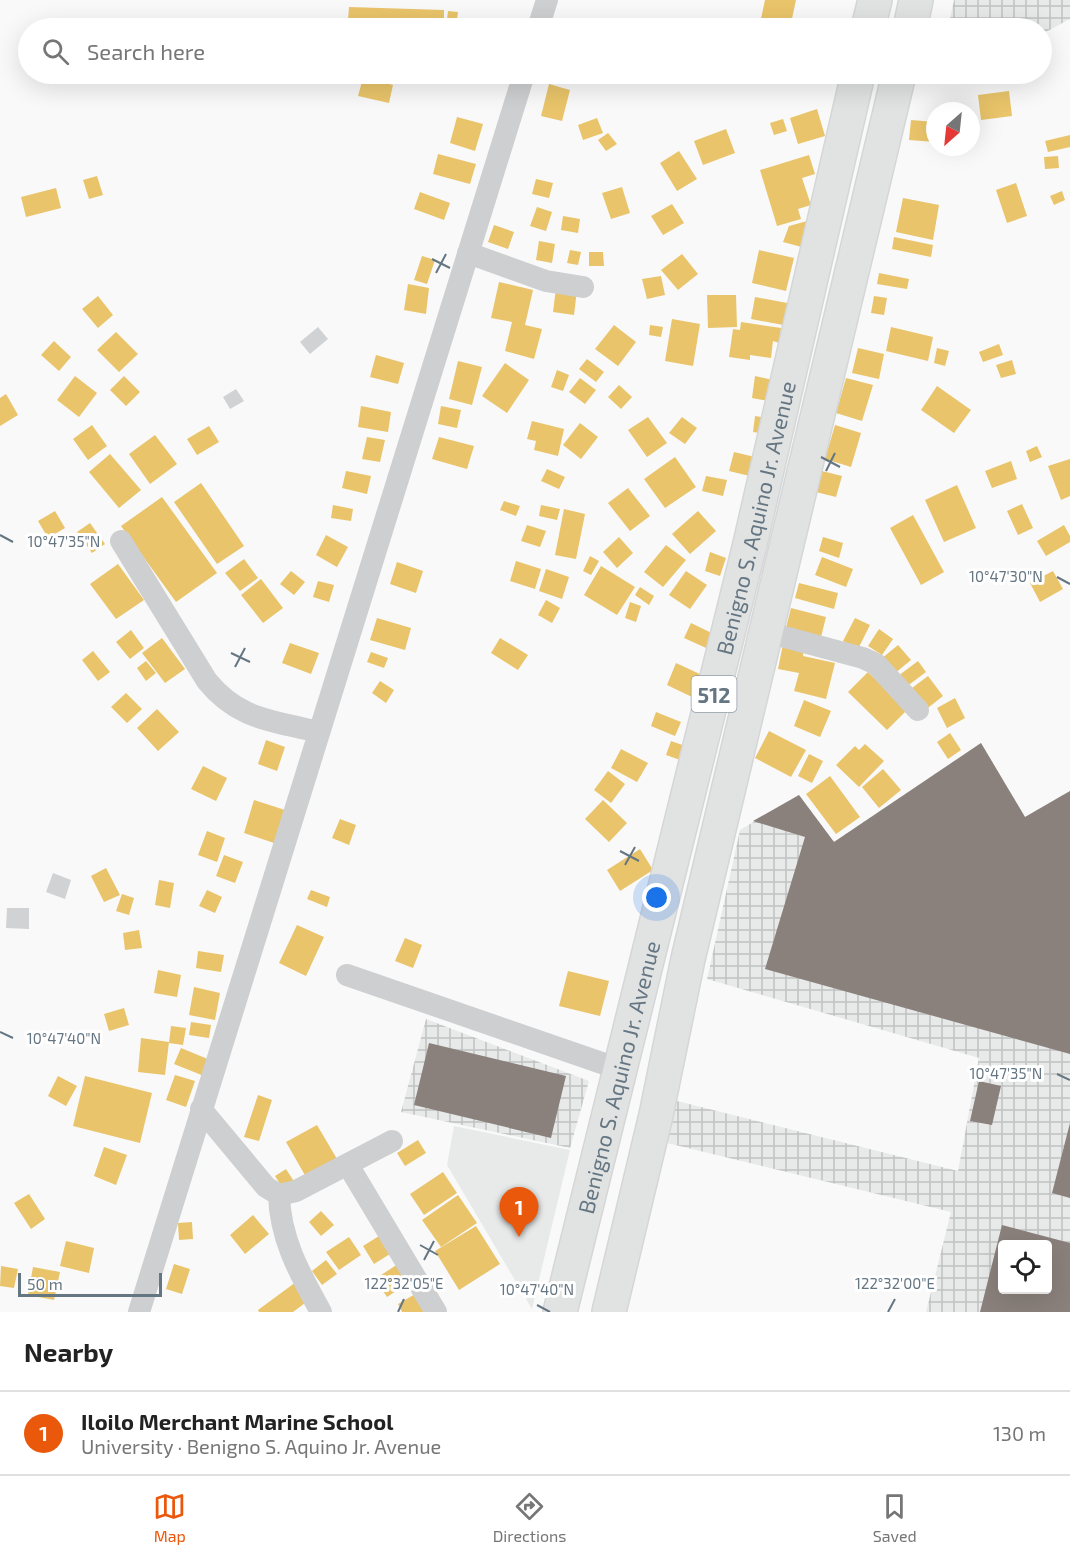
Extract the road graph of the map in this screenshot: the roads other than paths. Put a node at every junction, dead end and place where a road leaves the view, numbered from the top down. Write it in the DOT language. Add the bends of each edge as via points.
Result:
graph roads {
  1 [pos="547,0"];
  2 [pos="875,0"];
  3 [pos="916,0"];
  4 [pos="541,18"];
  5 [pos="870,18"];
  6 [pos="912,18"];
  7 [pos="521,84"];
  8 [pos="856,84"];
  9 [pos="897,84"];
  10 [pos="468,253"];
  11 [pos="583,286"];
  12 [pos="121,542"];
  13 [pos="766,632"];
  14 [pos="918,710"];
  15 [pos="318,732"];
  16 [pos="347,975"];
  17 [pos="622,1070"];
  18 [pos="201,1109"];
  19 [pos="392,1141"];
  20 [pos="348,1165"];
  21 [pos="279,1195"];
  22 [pos="139,1312"];
  23 [pos="321,1312"];
  24 [pos="436,1312"];
  25 [pos="560,1312"];
  26 [pos="609,1312"];
  1 -- 4 [label="street"];
  2 -- 5 [label="main road"];
  3 -- 6 [label="main road"];
  7 -- 10 [label="street"];
  8 -- 17 [label="main road, Benigno S. Aquino Jr. Avenue / 512" via="746,560"];
  9 -- 13 [label="main road, Benigno S. Aquino Jr. Avenue / 512"];
  10 -- 11 [label="street" via="537,278"];
  10 -- 15 [label="street"];
  12 -- 15 [label="street" via="221,699 238,710"];
  13 -- 14 [label="street" via="876,664"];
  13 -- 26 [label="main road, Benigno S. Aquino Jr. Avenue / 512"];
  15 -- 18 [label="street"];
  16 -- 17 [label="street"];
  17 -- 25 [label="main road, Benigno S. Aquino Jr. Avenue / 512"];
  18 -- 21 [label="street" via="266,1187"];
  18 -- 22 [label="street"];
  19 -- 20 [label="street"];
  20 -- 21 [label="street" via="296,1191"];
  20 -- 24 [label="street"];
  21 -- 23 [label="street" via="280,1217 291,1255"];
}
